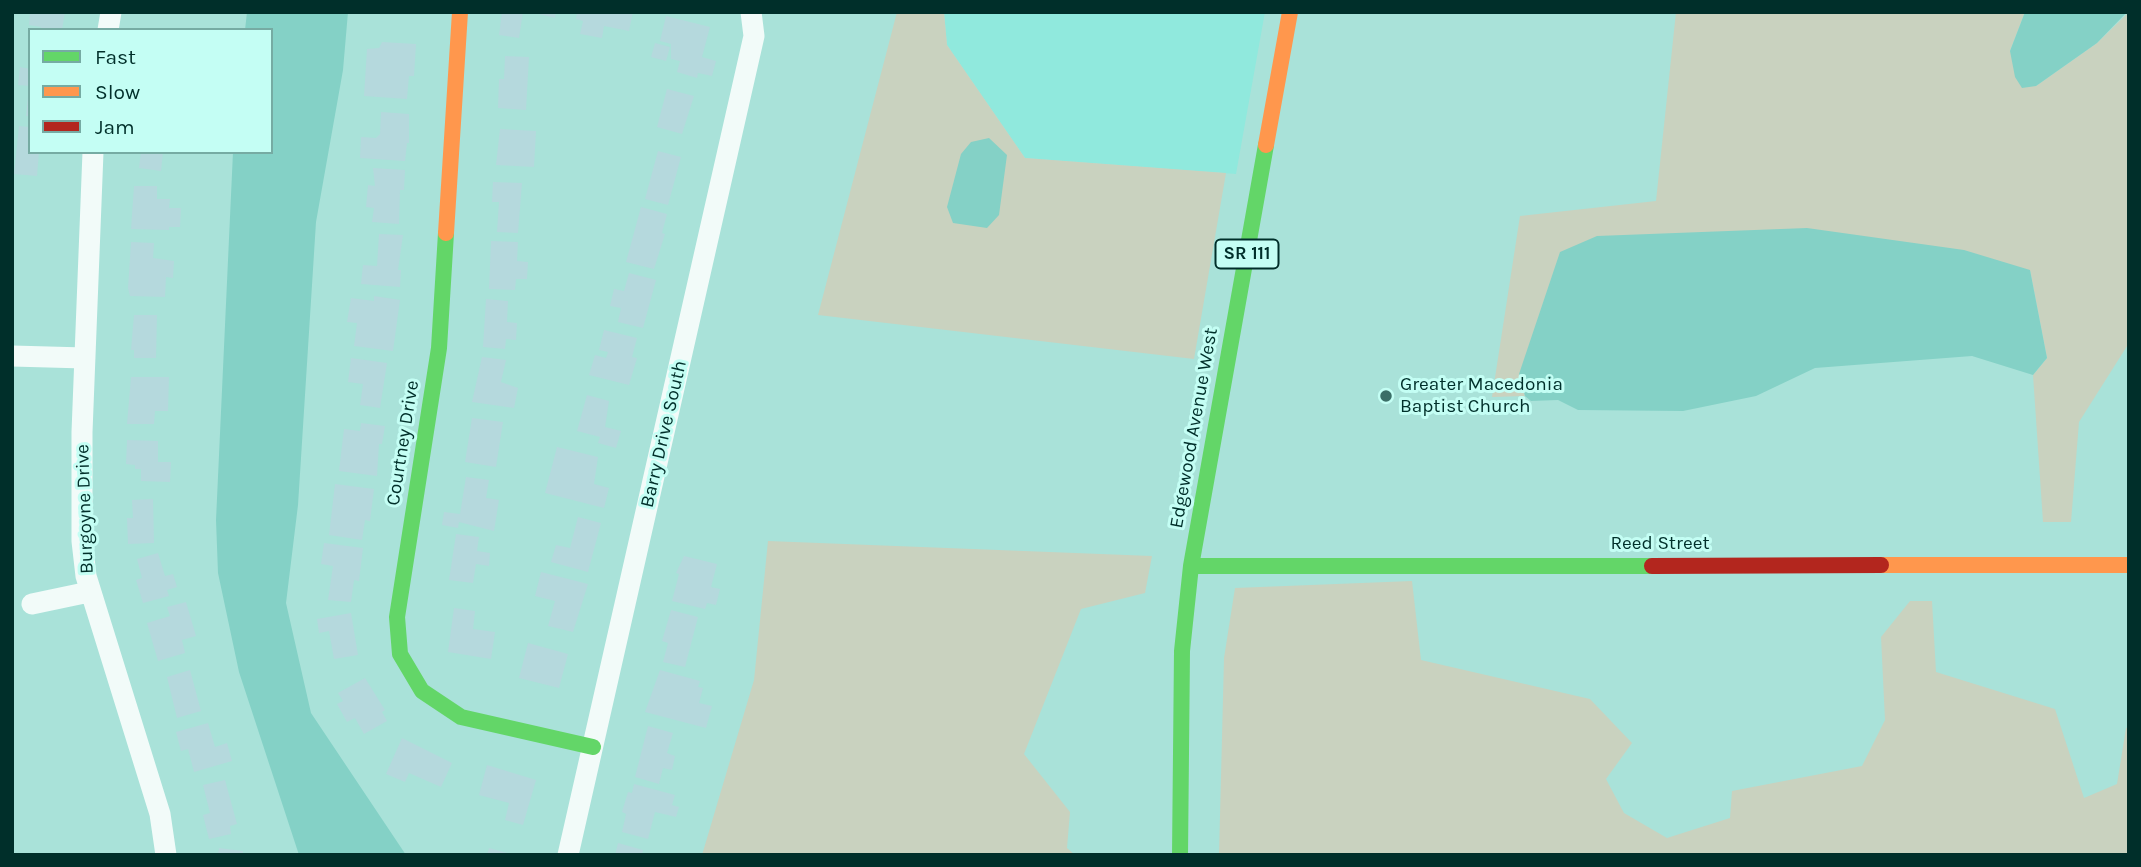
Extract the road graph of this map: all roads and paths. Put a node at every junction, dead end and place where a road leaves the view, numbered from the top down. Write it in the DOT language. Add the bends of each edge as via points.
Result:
graph roads {
  1 [pos="460,12"];
  2 [pos="751,12"];
  3 [pos="1290,12"];
  4 [pos="93,154"];
  5 [pos="12,356"];
  6 [pos="85,358"];
  7 [pos="2129,565"];
  8 [pos="1191,566"];
  9 [pos="89,592"];
  10 [pos="32,604"];
  11 [pos="593,747"];
  12 [pos="166,855"];
  13 [pos="568,855"];
  14 [pos="1180,855"];
  1 -- 11 [label="street, Courtney Drive" via="439,348 397,617 400,654 422,691 461,717"];
  2 -- 11 [label="street, Barry Drive South" via="754,36"];
  3 -- 8 [label="street, Edgewood Avenue West / SR 111"];
  4 -- 6 [label="street, Burgoyne Drive"];
  5 -- 6 [label="street"];
  6 -- 9 [label="street, Burgoyne Drive" via="82,541"];
  7 -- 8 [label="street, Reed Street"];
  8 -- 14 [label="street, Edgewood Avenue West / SR 111" via="1182,651"];
  9 -- 10 [label="street"];
  9 -- 12 [label="street, Burgoyne Drive" via="160,814"];
  11 -- 13 [label="street, Barry Drive South"];
}
